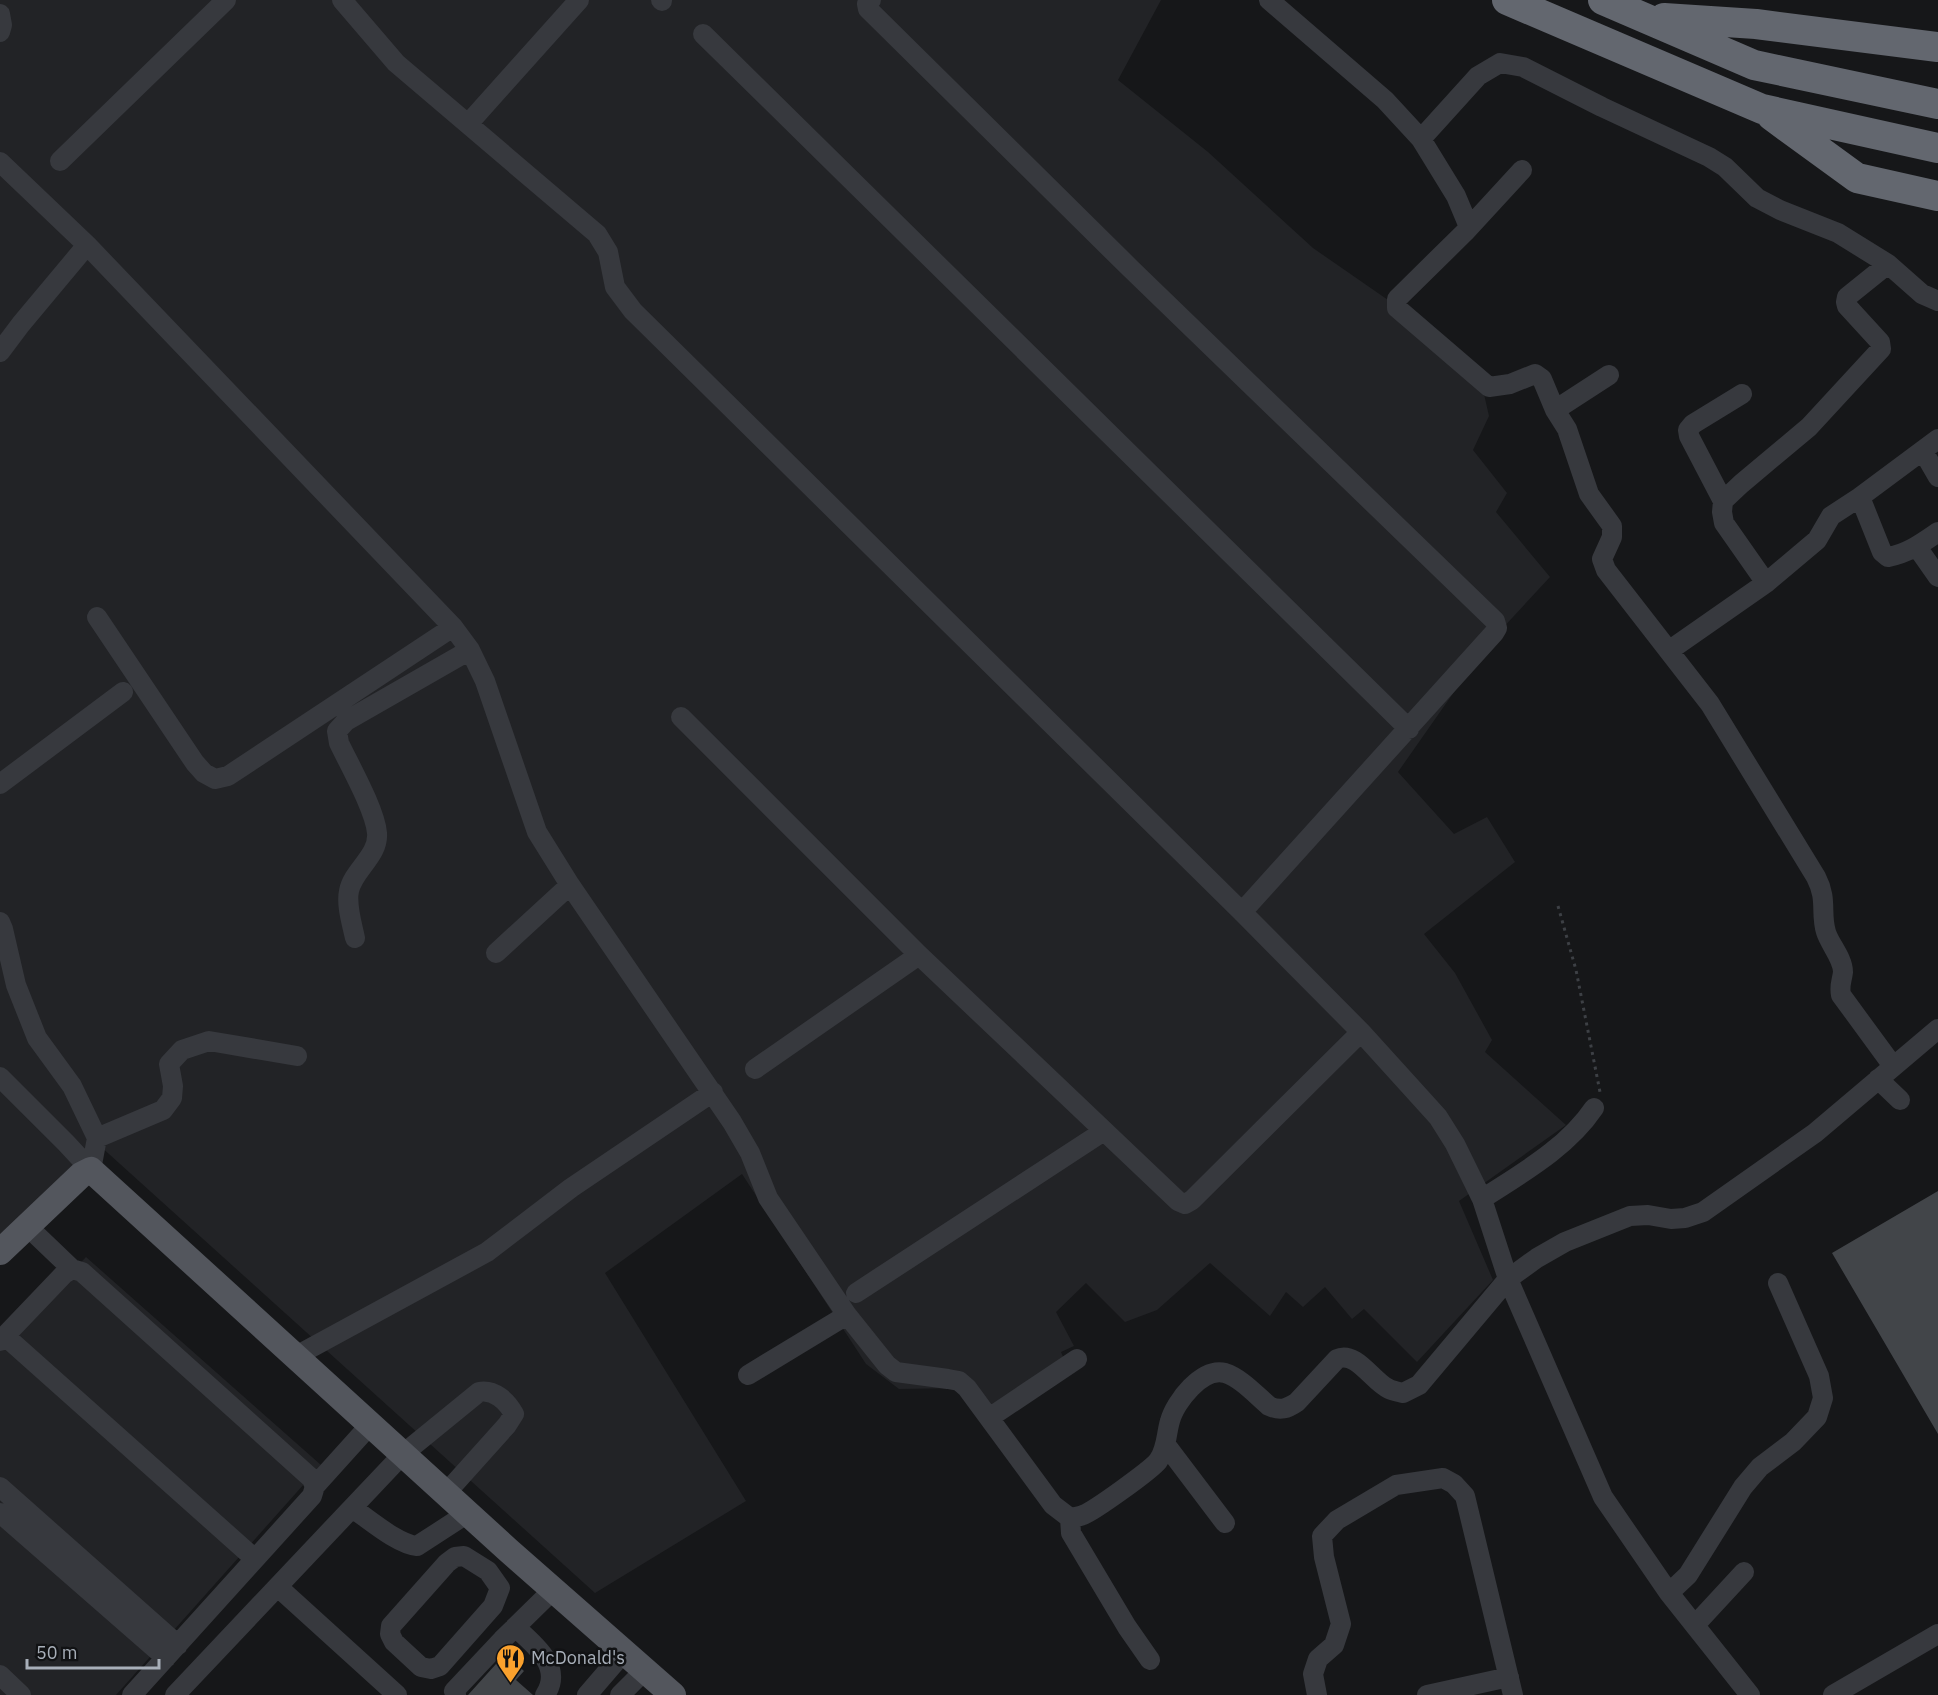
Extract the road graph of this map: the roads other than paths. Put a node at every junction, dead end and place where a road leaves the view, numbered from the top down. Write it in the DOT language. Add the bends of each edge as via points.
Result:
graph roads {
  1 [pos="226,0"];
  2 [pos="342,0"];
  3 [pos="579,0"];
  4 [pos="871,0"];
  5 [pos="1269,0"];
  6 [pos="1507,0"];
  7 [pos="1603,0"];
  8 [pos="0,14"];
  9 [pos="1640,16"];
  10 [pos="0,32"];
  11 [pos="703,34"];
  12 [pos="1938,47"];
  13 [pos="1938,104"];
  14 [pos="1762,109"];
  15 [pos="468,124"];
  16 [pos="1421,139"];
  17 [pos="1938,148"];
  18 [pos="60,161"];
  19 [pos="0,162"];
  20 [pos="1522,170"];
  21 [pos="1938,196"];
  22 [pos="1469,227"];
  23 [pos="87,245"];
  24 [pos="1888,264"];
  25 [pos="1938,301"];
  26 [pos="0,352"];
  27 [pos="1609,375"];
  28 [pos="1742,394"];
  29 [pos="1555,410"];
  30 [pos="1938,439"];
  31 [pos="1923,451"];
  32 [pos="1938,477"];
  33 [pos="1860,497"];
  34 [pos="1723,501"];
  35 [pos="1938,532"];
  36 [pos="1917,546"];
  37 [pos="1938,577"];
  38 [pos="1766,583"];
  39 [pos="97,617"];
  40 [pos="453,627"];
  41 [pos="470,650"];
  42 [pos="1670,650"];
  43 [pos="123,692"];
  44 [pos="681,717"];
  45 [pos="1409,729"];
  46 [pos="0,784"];
  47 [pos="570,885"];
  48 [pos="1242,912"];
  49 [pos="0,922"];
  50 [pos="355,938"];
  51 [pos="496,953"];
  52 [pos="919,955"];
  53 [pos="1938,1029"];
  54 [pos="1361,1032"];
  55 [pos="297,1056"];
  56 [pos="1893,1066"];
  57 [pos="755,1069"];
  58 [pos="0,1077"];
  59 [pos="1878,1079"];
  60 [pos="713,1092"];
  61 [pos="1900,1101"];
  62 [pos="1594,1108"];
  63 [pos="1104,1131"];
  64 [pos="98,1138"];
  65 [pos="91,1170"];
  66 [pos="1482,1199"];
  67 [pos="27,1226"];
  68 [pos="0,1252"];
  69 [pos="72,1269"];
  70 [pos="1508,1279"];
  71 [pos="1778,1283"];
  72 [pos="856,1293"];
  73 [pos="847,1315"];
  74 [pos="2,1339"];
  75 [pos="296,1356"];
  76 [pos="1077,1359"];
  77 [pos="748,1376"];
  78 [pos="989,1418"];
  79 [pos="370,1425"];
  80 [pos="1166,1445"];
  81 [pos="403,1454"];
  82 [pos="315,1486"];
  83 [pos="0,1487"];
  84 [pos="446,1493"];
  85 [pos="352,1508"];
  86 [pos="0,1513"];
  87 [pos="468,1513"];
  88 [pos="1070,1518"];
  89 [pos="1225,1523"];
  90 [pos="508,1550"];
  91 [pos="255,1559"];
  92 [pos="488,1570"];
  93 [pos="1744,1572"];
  94 [pos="278,1587"];
  95 [pos="553,1590"];
  96 [pos="1669,1593"];
  97 [pos="1695,1625"];
  98 [pos="515,1627"];
  99 [pos="1938,1634"];
  100 [pos="172,1651"];
  101 [pos="624,1652"];
  102 [pos="1150,1660"];
  103 [pos="645,1670"];
  104 [pos="0,1675"];
  105 [pos="1511,1686"];
  106 [pos="21,1695"];
  107 [pos="132,1695"];
  108 [pos="175,1695"];
  109 [pos="397,1695"];
  110 [pos="456,1695"];
  111 [pos="545,1695"];
  112 [pos="587,1695"];
  113 [pos="620,1695"];
  114 [pos="673,1695"];
  115 [pos="1317,1695"];
  116 [pos="1426,1695"];
  117 [pos="1750,1695"];
  118 [pos="1833,1695"];
  1 -- 18 [label="street"];
  2 -- 15 [label="street" via="396,63"];
  3 -- 15 [label="street"];
  4 -- 45 [label="street" via="868,9 876,18 1496,621 1494,633"];
  5 -- 16 [label="street" via="1385,100"];
  6 -- 14 [label="highway"];
  7 -- 9 [label="highway"];
  8 -- 10 [label="street"];
  9 -- 12 [label="highway" via="1756,24"];
  9 -- 13 [label="highway" via="1754,65"];
  11 -- 45 [label="street"];
  14 -- 17 [label="highway"];
  14 -- 21 [label="highway" via="1857,178"];
  15 -- 48 [label="street" via="597,234 608,252 615,287 633,311"];
  16 -- 22 [label="street" via="1456,196"];
  16 -- 24 [label="street" via="1478,76 1500,63 1523,67 1709,157 1757,198 1838,233"];
  19 -- 23 [label="street"];
  20 -- 22 [label="street"];
  22 -- 29 [label="street" via="1397,299 1397,308 1489,387 1535,374 1542,379"];
  23 -- 26 [label="street"];
  23 -- 40 [label="street"];
  24 -- 25 [label="street" via="1922,294"];
  24 -- 34 [label="street" via="1847,297 1846,302 1880,342 1881,349 1809,427"];
  27 -- 29 [label="street"];
  28 -- 34 [label="street" via="1688,430"];
  29 -- 42 [label="street" via="1567,429 1589,494 1612,526 1612,537 1602,559 1606,570"];
  30 -- 31 [label="street"];
  31 -- 32 [label="street"];
  31 -- 33 [label="street"];
  33 -- 36 [label="street" via="1882,552 1888,557 1898,556"];
  33 -- 38 [label="street" via="1831,516 1817,540"];
  34 -- 38 [label="street" via="1724,523"];
  35 -- 36 [label="street"];
  36 -- 37 [label="street"];
  38 -- 42 [label="street"];
  39 -- 40 [label="street" via="195,763 214,779 228,776"];
  40 -- 41 [label="street"];
  41 -- 47 [label="street" via="485,681 537,832"];
  41 -- 50 [label="street" via="346,721 337,731 377,834 376,846 348,893"];
  42 -- 56 [label="street" via="1710,704 1816,877 1824,899 1826,932 1843,971 1841,995"];
  43 -- 46 [label="street"];
  44 -- 52 [label="street"];
  45 -- 48 [label="street"];
  47 -- 51 [label="street"];
  47 -- 60 [label="street"];
  48 -- 54 [label="street"];
  49 -- 64 [label="street" via="16,985 37,1038 72,1086"];
  52 -- 57 [label="street"];
  52 -- 63 [label="street"];
  53 -- 56 [label="street"];
  54 -- 63 [label="street" via="1185,1204"];
  54 -- 66 [label="street" via="1438,1117"];
  55 -- 64 [label="street" via="209,1041 182,1050 169,1064 172,1098 163,1110"];
  56 -- 59 [label="street"];
  58 -- 65 [label="street"];
  59 -- 61 [label="street"];
  59 -- 70 [label="street" via="1815,1133 1703,1212 1671,1219 1630,1216 1565,1242"];
  60 -- 73 [label="street" via="750,1154 768,1198"];
  60 -- 75 [label="street" via="571,1188 487,1252"];
  62 -- 66 [label="street" via="1550,1154"];
  63 -- 72 [label="street"];
  64 -- 65 [label="street"];
  65 -- 67 [label="main road" via="81,1174"];
  65 -- 75 [label="main road"];
  66 -- 70 [label="street"];
  67 -- 68 [label="main road"];
  67 -- 69 [label="street"];
  69 -- 74 [label="street"];
  69 -- 82 [label="street" via="91,1280 311,1478"];
  70 -- 80 [label="street" via="1419,1385 1403,1393 1388,1389 1346,1357 1337,1359 1297,1402 1283,1409 1269,1406 1236,1378 1214,1373 1179,1400 1169,1422"];
  70 -- 96 [label="street" via="1603,1497"];
  71 -- 96 [label="street" via="1819,1376 1823,1398 1817,1417 1743,1487 1688,1575"];
  73 -- 77 [label="street"];
  73 -- 78 [label="street" via="896,1372 959,1382"];
  74 -- 91 [label="street"];
  75 -- 79 [label="main road"];
  76 -- 78 [label="street"];
  78 -- 88 [label="street" via="1053,1506"];
  79 -- 81 [label="main road"];
  79 -- 82 [label="street"];
  80 -- 88 [label="street" via="1158,1461 1100,1506"];
  80 -- 89 [label="street"];
  81 -- 84 [label="main road"];
  81 -- 84 [label="street" via="479,1392 487,1390 499,1396 514,1414"];
  81 -- 85 [label="street"];
  82 -- 91 [label="street" via="312,1496"];
  83 -- 100 [label="street"];
  84 -- 87 [label="main road"];
  85 -- 87 [label="street" via="399,1540 417,1546"];
  85 -- 94 [label="street"];
  86 -- 100 [label="street"];
  87 -- 90 [label="main road"];
  88 -- 102 [label="street" via="1071,1533"];
  90 -- 92 [label="street"];
  90 -- 95 [label="main road"];
  91 -- 100 [label="street"];
  92 -- 92 [label="street" via="500,1588 493,1606 440,1666 421,1667 394,1642 392,1626 447,1563 464,1556"];
  93 -- 97 [label="street"];
  94 -- 108 [label="street"];
  94 -- 109 [label="street"];
  95 -- 98 [label="street"];
  95 -- 101 [label="main road"];
  96 -- 97 [label="street"];
  97 -- 117 [label="street"];
  98 -- 110 [label="street" via="454,1691"];
  98 -- 111 [label="street" via="540,1650 548,1664 550,1687"];
  99 -- 118 [label="street"];
  100 -- 107 [label="street"];
  101 -- 103 [label="main road"];
  101 -- 112 [label="street"];
  103 -- 113 [label="street"];
  103 -- 114 [label="main road"];
  104 -- 106 [label="street"];
  105 -- 115 [label="street" via="1465,1496 1443,1478 1396,1485 1337,1520 1322,1536 1341,1624 1334,1645 1318,1659 1313,1674"];
  105 -- 116 [label="street"];
}
